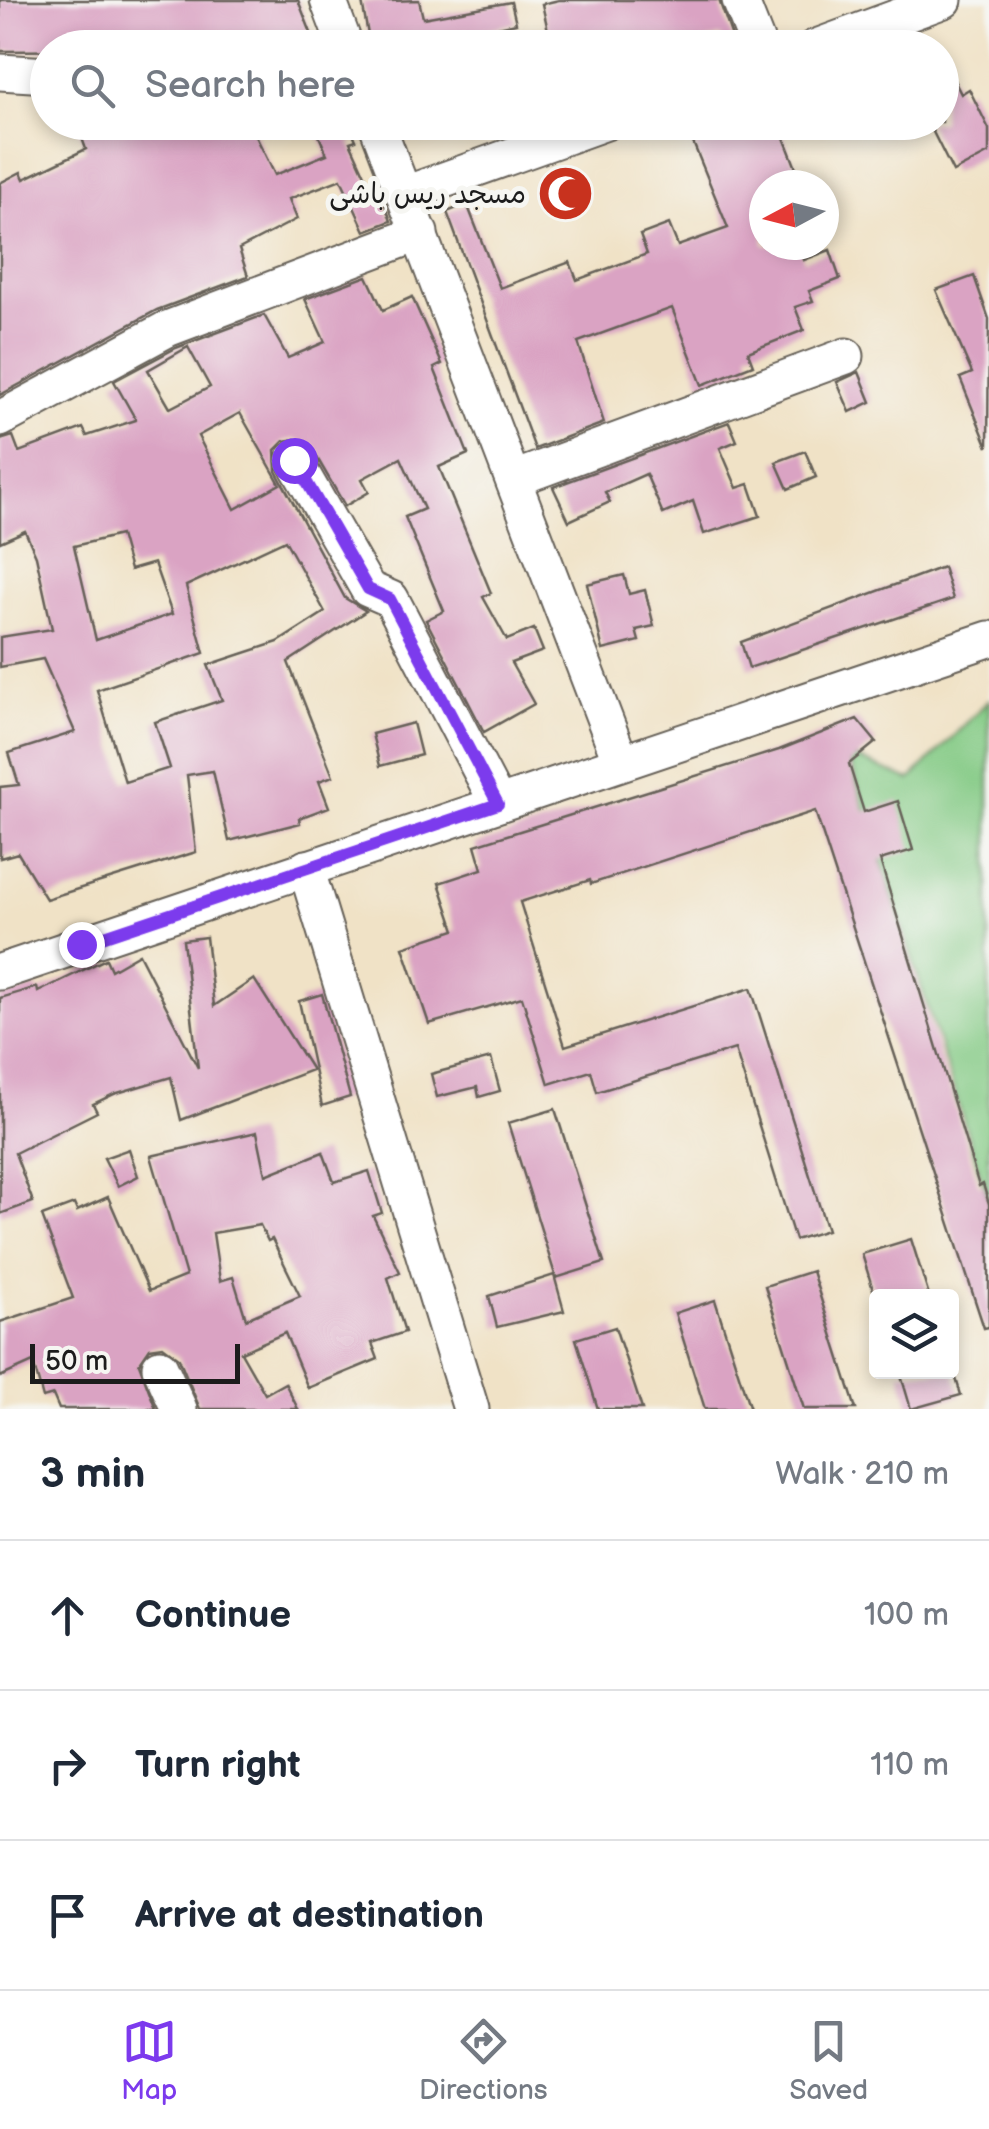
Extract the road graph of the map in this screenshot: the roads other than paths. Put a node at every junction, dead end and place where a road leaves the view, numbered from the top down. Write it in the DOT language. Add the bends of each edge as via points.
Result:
graph roads {
  1 [pos="328,0"];
  2 [pos="740,0"];
  3 [pos="944,0"];
  4 [pos="339,30"];
  5 [pos="751,30"];
  6 [pos="863,30"];
  7 [pos="0,72"];
  8 [pos="30,73"];
  9 [pos="384,140"];
  10 [pos="556,140"];
  11 [pos="406,194"];
  12 [pos="420,233"];
  13 [pos="846,356"];
  14 [pos="0,420"];
  15 [pos="294,460"];
  16 [pos="514,479"];
  17 [pos="989,638"];
  18 [pos="621,762"];
  19 [pos="498,804"];
  20 [pos="306,868"];
  21 [pos="0,972"];
  22 [pos="160,1368"];
  23 [pos="178,1409"];
  24 [pos="471,1409"];
  1 -- 4 [label="street"];
  2 -- 5 [label="street"];
  3 -- 6 [label="street"];
  7 -- 8 [label="street"];
  9 -- 11 [label="street"];
  10 -- 11 [label="street"];
  11 -- 12 [label="street"];
  12 -- 14 [label="street" via="167,328"];
  12 -- 16 [label="street"];
  13 -- 16 [label="street"];
  15 -- 19 [label="street" via="368,589 390,599"];
  16 -- 18 [label="street"];
  17 -- 18 [label="street"];
  18 -- 19 [label="street"];
  19 -- 20 [label="street"];
  20 -- 21 [label="street"];
  20 -- 24 [label="street"];
  22 -- 23 [label="street"];
}
